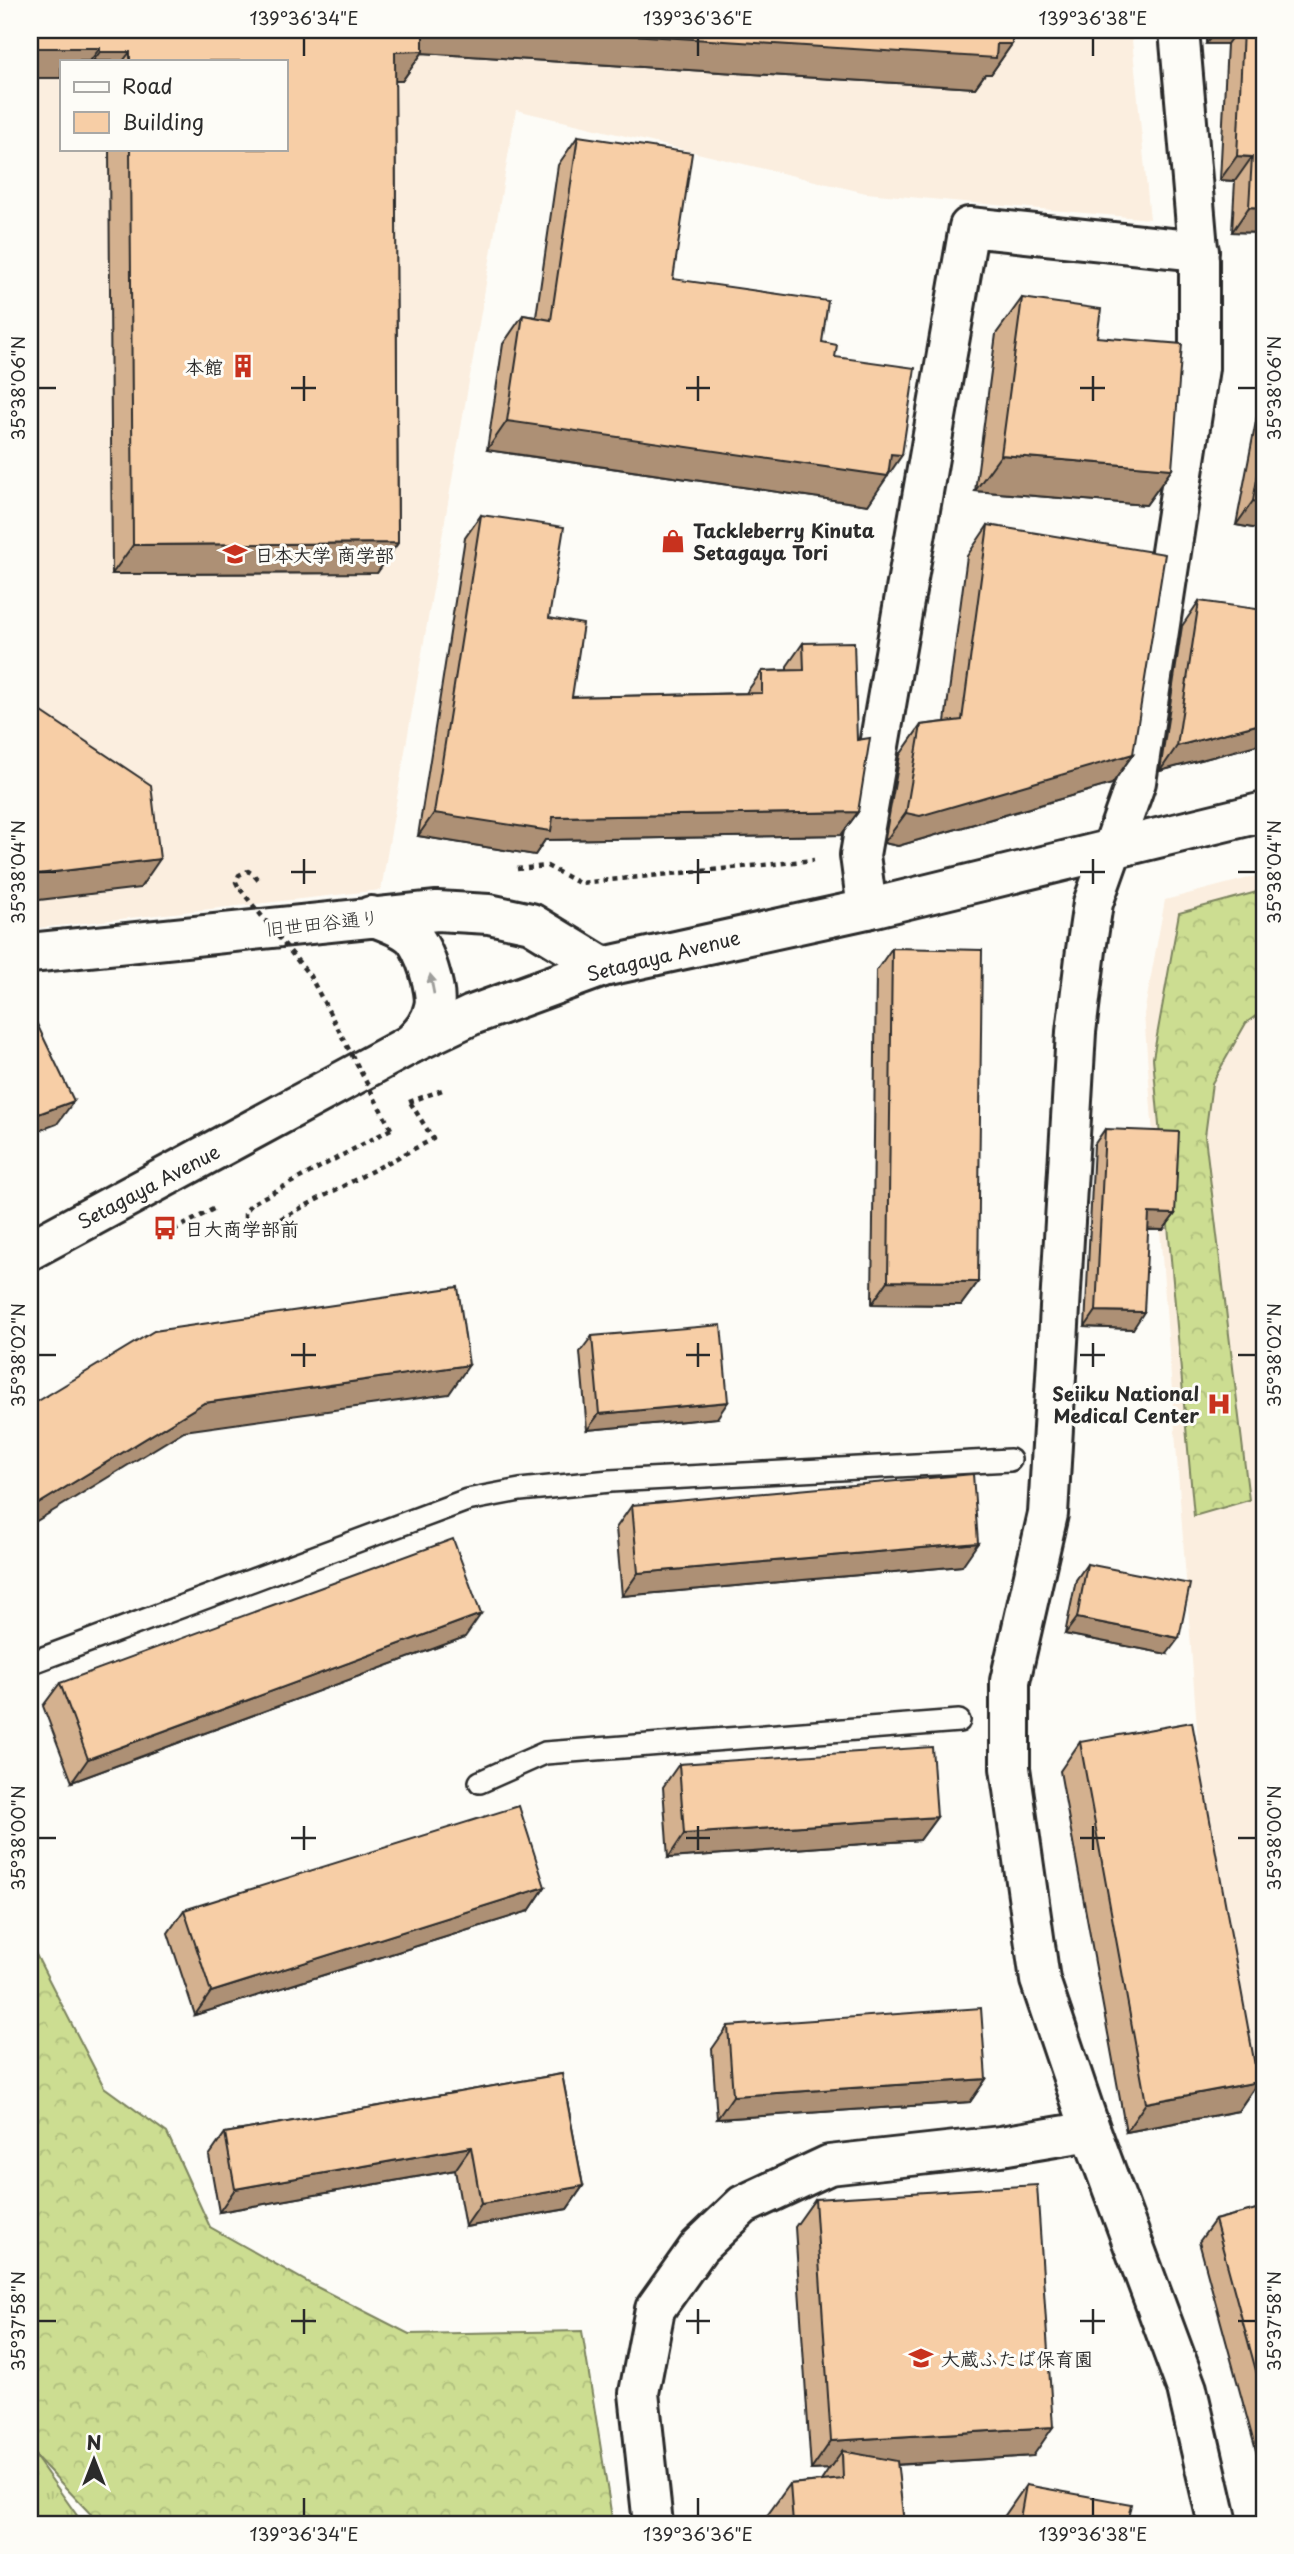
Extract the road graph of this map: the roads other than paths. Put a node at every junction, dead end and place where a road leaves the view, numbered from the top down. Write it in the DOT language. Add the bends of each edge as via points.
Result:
graph roads {
  1 [pos="1179,30"];
  2 [pos="1199,251"];
  3 [pos="1264,812"];
  4 [pos="1111,850"];
  5 [pos="867,909"];
  6 [pos="371,916"];
  7 [pos="30,953"];
  8 [pos="603,967"];
  9 [pos="411,1044"];
  10 [pos="30,1250"];
  11 [pos="1010,1460"];
  12 [pos="30,1663"];
  13 [pos="959,1721"];
  14 [pos="480,1782"];
  15 [pos="1091,2131"];
  16 [pos="653,2524"];
  17 [pos="1218,2524"];
  1 -- 2 [label="street"];
  2 -- 4 [label="street" via="1199,368 1136,782"];
  2 -- 5 [label="street" via="969,228 860,855"];
  3 -- 4 [label="street, Setagaya Avenue"];
  4 -- 5 [label="street, Setagaya Avenue"];
  4 -- 15 [label="street" via="1093,903 1076,1032 1048,1514 1010,1681 1012,1793 1040,1980"];
  5 -- 8 [label="street, Setagaya Avenue"];
  6 -- 7 [label="street, 旧世田谷通り"];
  6 -- 8 [label="street, 旧世田谷通り" via="438,911 489,914 531,923"];
  9 -- 6 [label="street, one-way" via="428,1027 435,1005 431,977 413,936"];
  8 -- 9 [label="street, Setagaya Avenue" via="471,1015"];
  9 -- 10 [label="street, Setagaya Avenue"];
  11 -- 12 [label="lane" via="610,1481 467,1500"];
  13 -- 14 [label="lane" via="545,1753"];
  15 -- 16 [label="street" via="829,2165 743,2205 699,2247 655,2309 639,2393"];
  15 -- 17 [label="street" via="1187,2389"];
}
